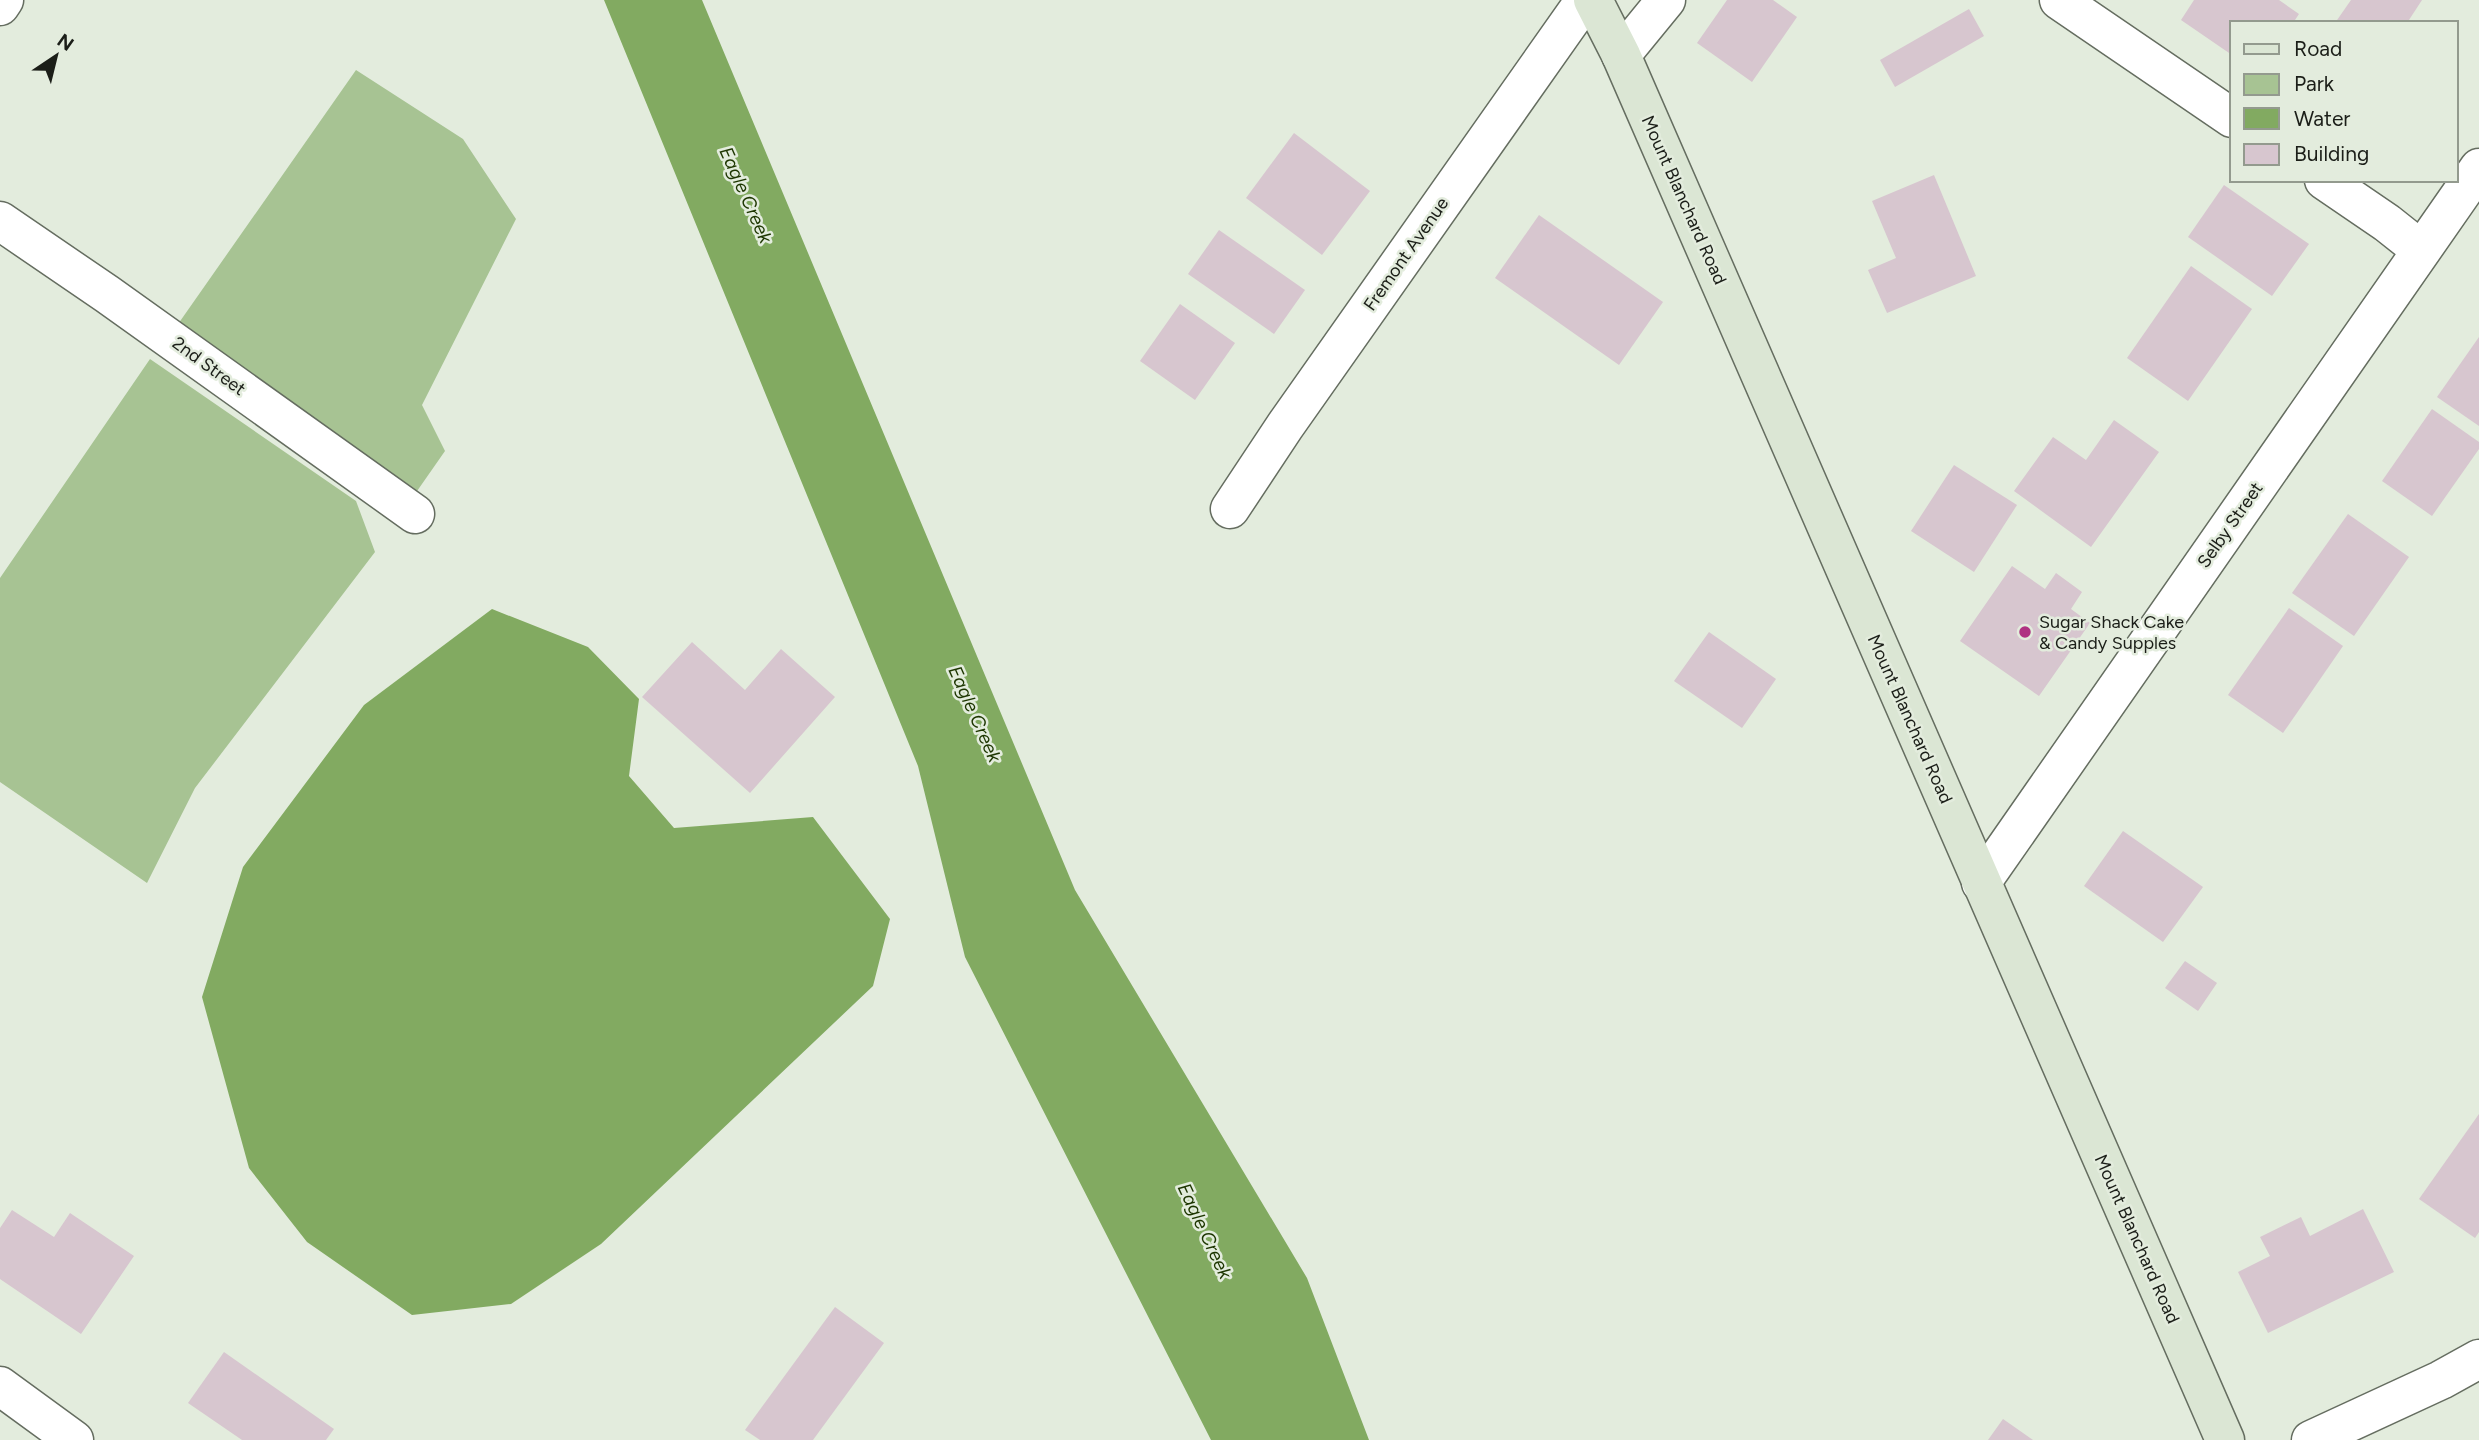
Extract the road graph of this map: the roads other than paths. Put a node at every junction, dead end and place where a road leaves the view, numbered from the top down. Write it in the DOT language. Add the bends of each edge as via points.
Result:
graph roads {
  1 [pos="4,0"];
  2 [pos="1585,0"];
  3 [pos="1593,0"];
  4 [pos="1666,0"];
  5 [pos="2059,0"];
  6 [pos="0,6"];
  7 [pos="1621,55"];
  8 [pos="2230,117"];
  9 [pos="2479,167"];
  10 [pos="2327,182"];
  11 [pos="0,221"];
  12 [pos="2421,250"];
  13 [pos="1230,509"];
  14 [pos="415,514"];
  15 [pos="1981,883"];
  16 [pos="2479,1359"];
  17 [pos="0,1386"];
  18 [pos="74,1440"];
  19 [pos="2225,1440"];
  20 [pos="2311,1440"];
  1 -- 6 [label="street"];
  2 -- 13 [label="street, Fremont Avenue"];
  3 -- 7 [label="main road, Mount Blanchard Road"];
  4 -- 7 [label="street"];
  5 -- 8 [label="street"];
  7 -- 15 [label="main road, Mount Blanchard Road"];
  9 -- 12 [label="street, Selby Street"];
  10 -- 12 [label="street"];
  11 -- 14 [label="street, 2nd Street"];
  12 -- 15 [label="street, Selby Street"];
  15 -- 19 [label="main road, Mount Blanchard Road"];
  16 -- 20 [label="street"];
  17 -- 18 [label="street"];
}
